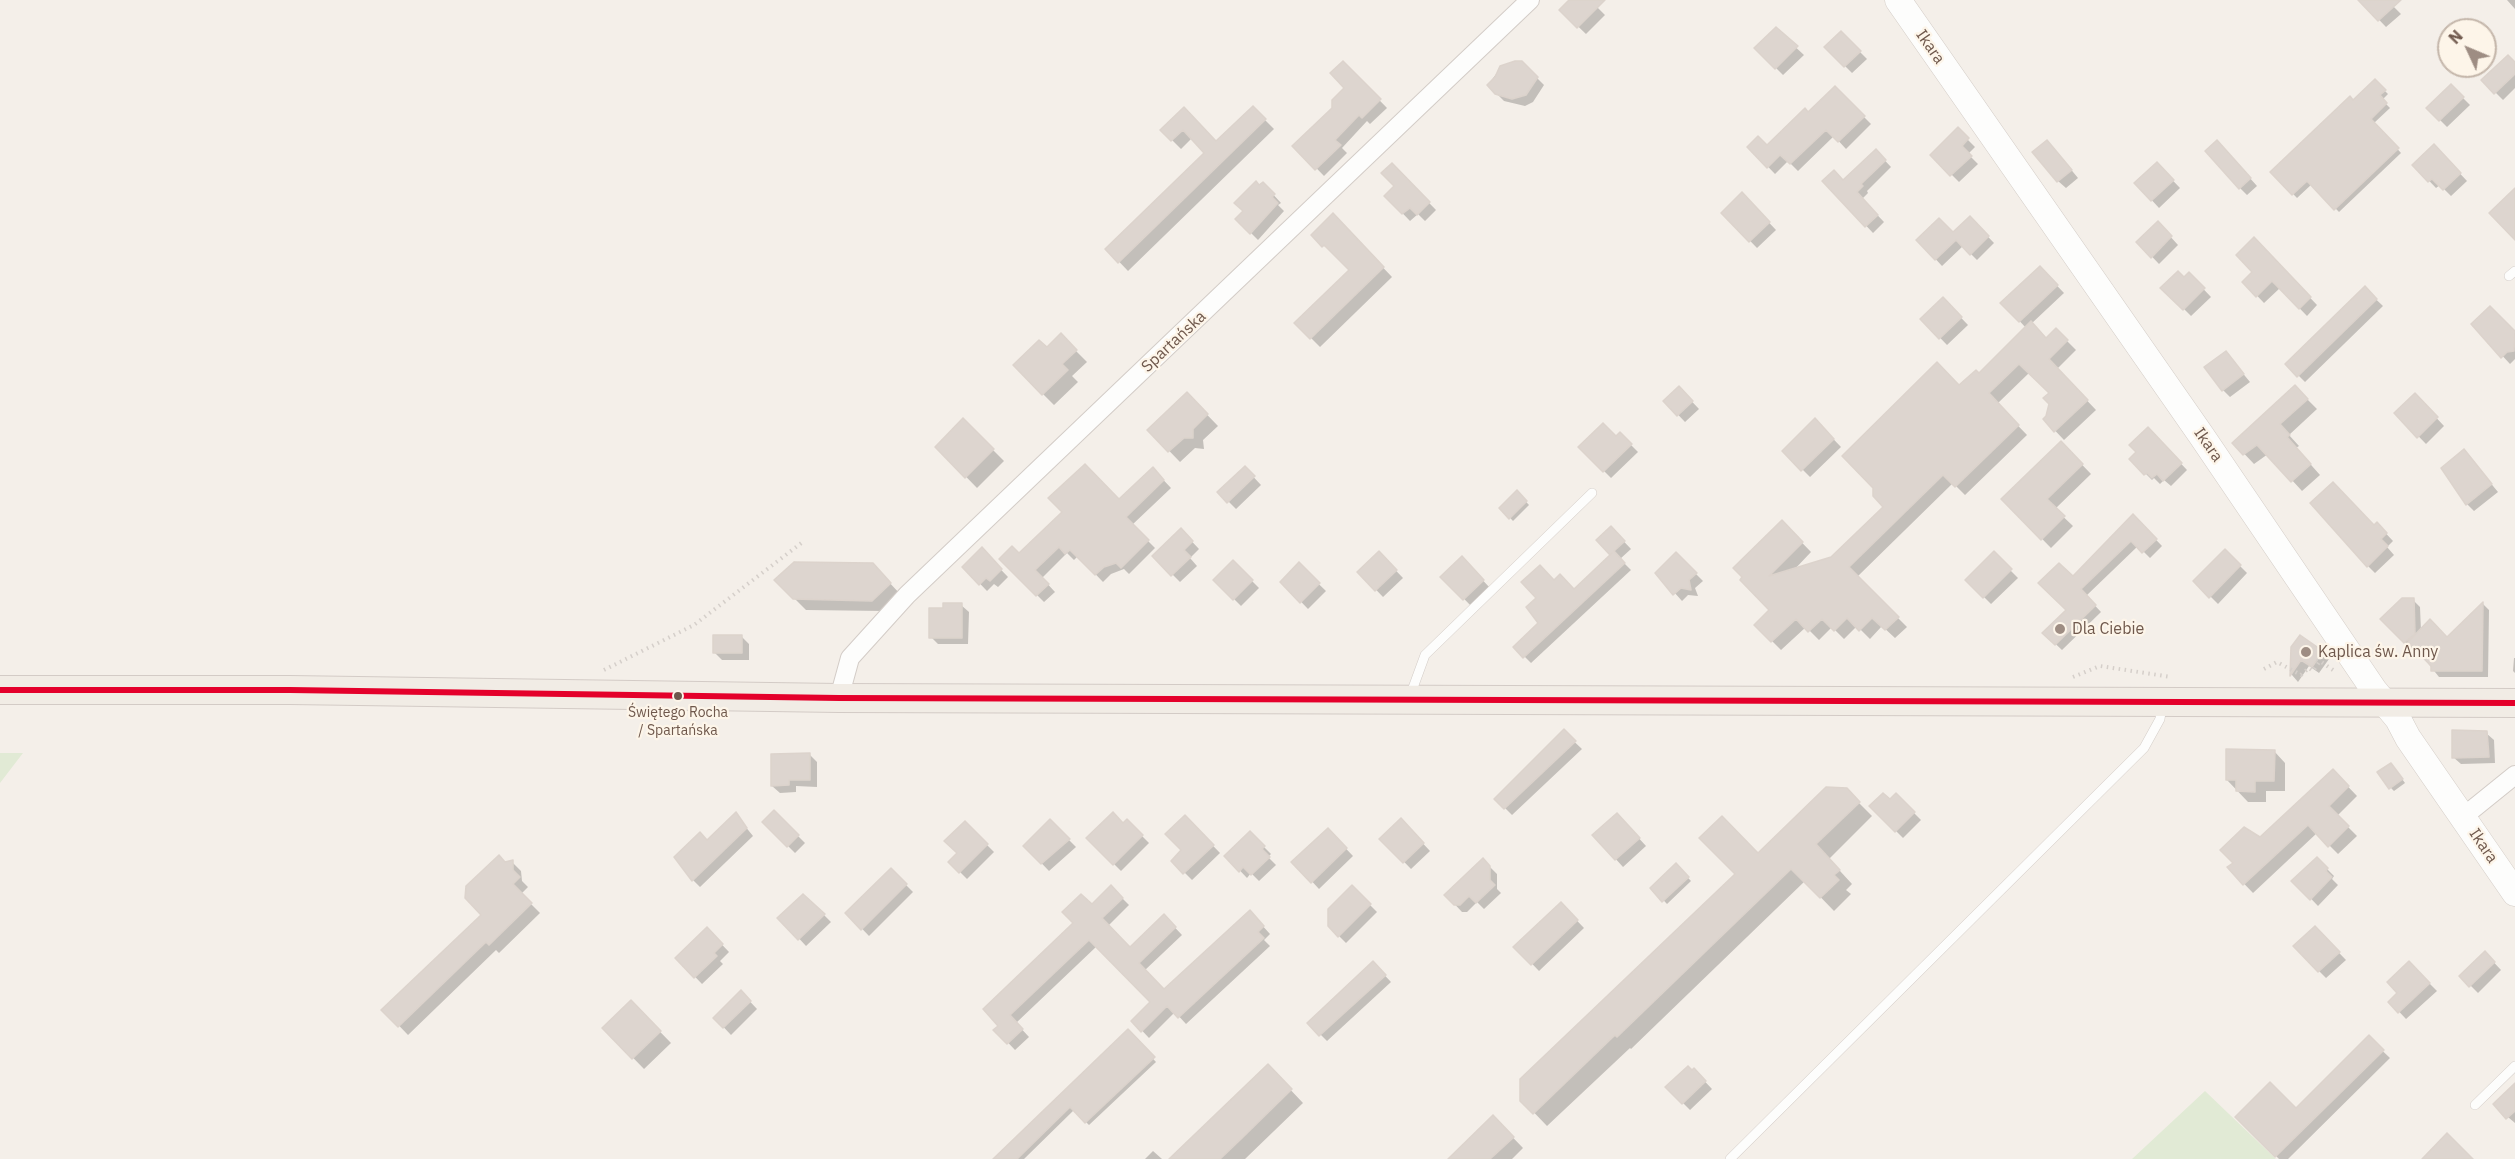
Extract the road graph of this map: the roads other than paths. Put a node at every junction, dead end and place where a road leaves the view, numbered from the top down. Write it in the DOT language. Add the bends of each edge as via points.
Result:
graph roads {
  1 [pos="1530,0"];
  2 [pos="1898,0"];
  3 [pos="1592,493"];
  4 [pos="0,690"];
  5 [pos="839,698"];
  6 [pos="1409,700"];
  7 [pos="2162,702"];
  8 [pos="2384,702"];
  9 [pos="2515,703"];
  10 [pos="2515,775"];
  11 [pos="2463,817"];
  12 [pos="2515,893"];
  13 [pos="2515,1066"];
  14 [pos="2475,1105"];
  15 [pos="1730,1159"];
  1 -- 5 [label="street, Spartańska" via="908,595 850,658"];
  2 -- 8 [label="street, Ikara"];
  3 -- 6 [label="lane" via="1425,655"];
  4 -- 5 [label="main road"];
  5 -- 6 [label="main road"];
  6 -- 7 [label="main road"];
  7 -- 8 [label="main road"];
  7 -- 15 [label="lane" via="2160,719 2144,748"];
  8 -- 9 [label="main road"];
  8 -- 11 [label="street, Ikara"];
  10 -- 11 [label="street"];
  11 -- 12 [label="street, Ikara"];
  13 -- 14 [label="lane"];
}
